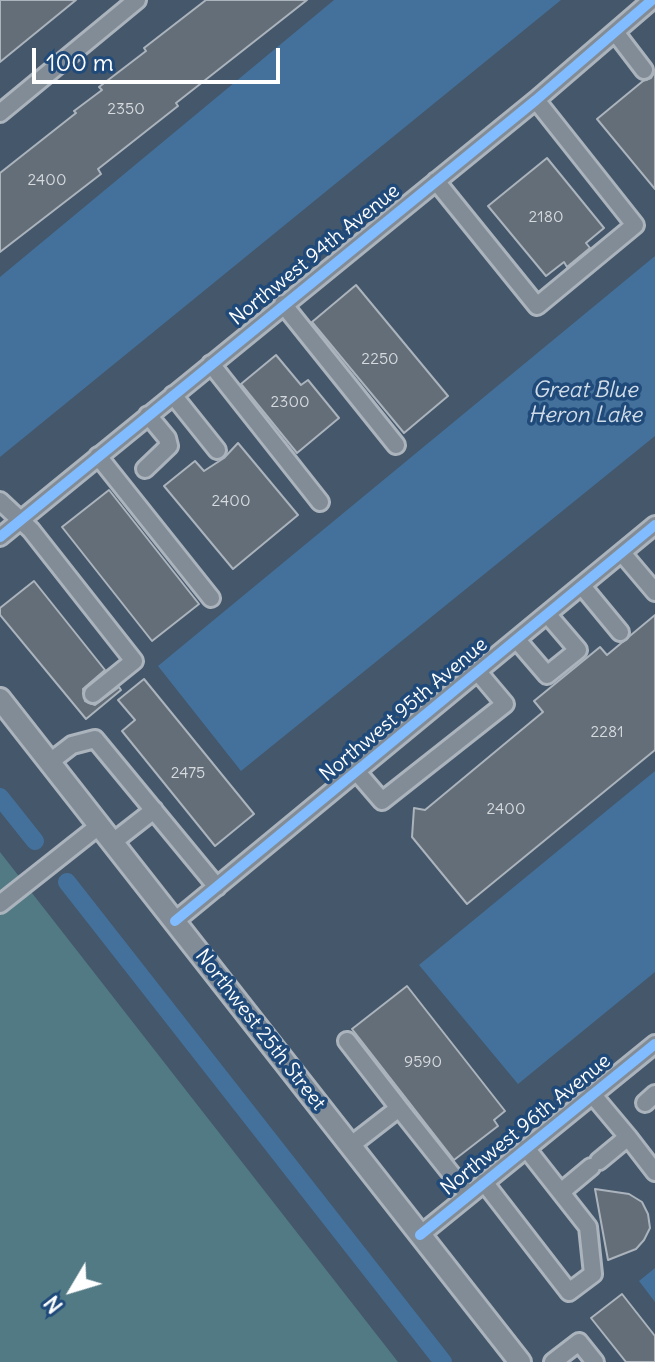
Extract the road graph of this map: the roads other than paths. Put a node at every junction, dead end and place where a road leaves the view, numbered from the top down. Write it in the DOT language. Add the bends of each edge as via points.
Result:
graph roads {
  1 [pos="137,0"];
  2 [pos="652,5"];
  3 [pos="615,32"];
  4 [pos="644,70"];
  5 [pos="536,100"];
  6 [pos="0,113"];
  7 [pos="436,181"];
  8 [pos="283,304"];
  9 [pos="211,364"];
  10 [pos="173,395"];
  11 [pos="148,415"];
  12 [pos="396,445"];
  13 [pos="217,450"];
  14 [pos="98,456"];
  15 [pos="145,469"];
  16 [pos="0,501"];
  17 [pos="320,502"];
  18 [pos="20,521"];
  19 [pos="655,525"];
  20 [pos="0,537"];
  21 [pos="622,553"];
  22 [pos="582,586"];
  23 [pos="655,592"];
  24 [pos="211,598"];
  25 [pos="548,615"];
  26 [pos="620,632"];
  27 [pos="517,640"];
  28 [pos="478,672"];
  29 [pos="93,694"];
  30 [pos="0,699"];
  31 [pos="50,762"];
  32 [pos="357,772"];
  33 [pos="154,810"];
  34 [pos="107,833"];
  35 [pos="217,887"];
  36 [pos="0,904"];
  37 [pos="175,921"];
  38 [pos="347,1041"];
  39 [pos="654,1048"];
  40 [pos="592,1094"];
  41 [pos="399,1108"];
  42 [pos="628,1137"];
  43 [pos="350,1146"];
  44 [pos="526,1148"];
  45 [pos="655,1172"];
  46 [pos="484,1182"];
  47 [pos="561,1192"];
  48 [pos="468,1195"];
  49 [pos="420,1235"];
  50 [pos="520,1362"];
  51 [pos="553,1362"];
  52 [pos="595,1362"];
  1 -- 6 [label="street"];
  2 -- 3 [label="street, Northwest 94th Avenue"];
  3 -- 4 [label="street"];
  3 -- 5 [label="street, Northwest 94th Avenue"];
  5 -- 7 [label="street, Northwest 94th Avenue"];
  5 -- 7 [label="street" via="635,225 537,306"];
  7 -- 8 [label="street, Northwest 94th Avenue"];
  8 -- 9 [label="street, Northwest 94th Avenue"];
  8 -- 12 [label="street"];
  9 -- 10 [label="street, Northwest 94th Avenue"];
  9 -- 17 [label="street"];
  10 -- 11 [label="street, Northwest 94th Avenue"];
  10 -- 13 [label="street"];
  11 -- 14 [label="street, Northwest 94th Avenue"];
  11 -- 15 [label="street" via="169,446"];
  14 -- 18 [label="street, Northwest 94th Avenue"];
  14 -- 24 [label="street"];
  16 -- 18 [label="street"];
  18 -- 20 [label="street, Northwest 94th Avenue"];
  18 -- 29 [label="street" via="134,661"];
  19 -- 21 [label="street, Northwest 95th Avenue"];
  21 -- 22 [label="street, Northwest 95th Avenue"];
  21 -- 23 [label="street"];
  22 -- 25 [label="street, Northwest 95th Avenue"];
  22 -- 26 [label="street"];
  25 -- 27 [label="street, Northwest 95th Avenue"];
  25 -- 27 [label="street" via="578,650 547,675"];
  27 -- 28 [label="street, Northwest 95th Avenue"];
  28 -- 32 [label="street, Northwest 95th Avenue"];
  28 -- 32 [label="street" via="505,704 382,801"];
  30 -- 31 [label="main road, Northwest 25th Street"];
  31 -- 33 [label="street" via="72,745 95,739"];
  31 -- 34 [label="main road, Northwest 25th Street"];
  32 -- 35 [label="street, Northwest 95th Avenue"];
  33 -- 34 [label="street"];
  33 -- 35 [label="street"];
  34 -- 36 [label="street"];
  34 -- 37 [label="main road, Northwest 25th Street"];
  35 -- 37 [label="street, Northwest 95th Avenue"];
  37 -- 43 [label="main road, Northwest 25th Street"];
  38 -- 41 [label="street"];
  39 -- 40 [label="street, Northwest 96th Avenue"];
  40 -- 42 [label="street"];
  40 -- 44 [label="street, Northwest 96th Avenue"];
  41 -- 43 [label="street"];
  41 -- 48 [label="street"];
  42 -- 45 [label="street"];
  42 -- 47 [label="street"];
  43 -- 49 [label="main road, Northwest 25th Street"];
  44 -- 46 [label="street, Northwest 96th Avenue"];
  44 -- 47 [label="street"];
  46 -- 47 [label="street" via="569,1292 593,1274 588,1227"];
  46 -- 48 [label="street, Northwest 96th Avenue"];
  48 -- 49 [label="street, Northwest 96th Avenue"];
  49 -- 50 [label="main road, Northwest 25th Street"];
  51 -- 52 [label="street" via="579,1342"];
}
